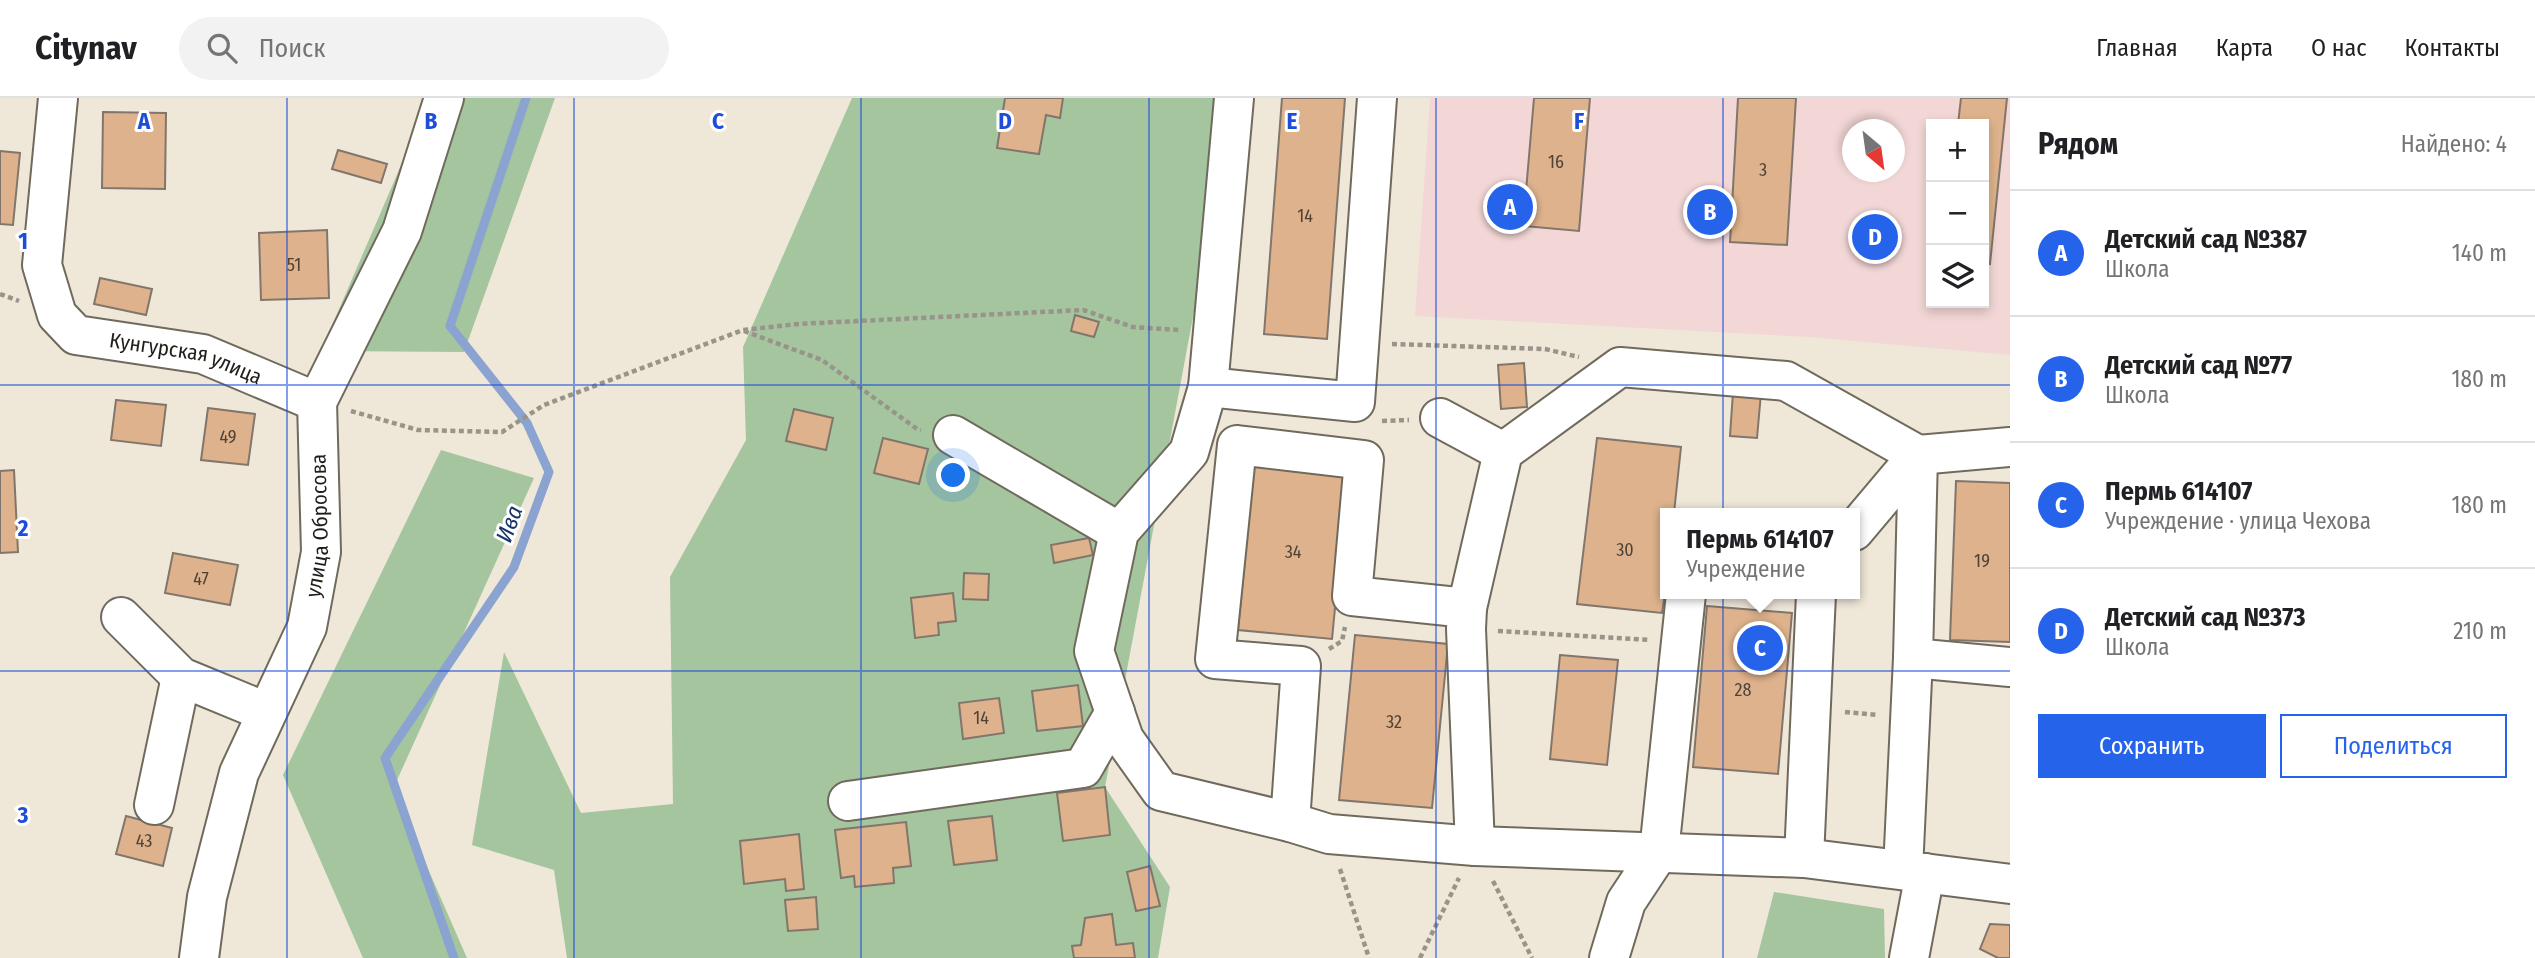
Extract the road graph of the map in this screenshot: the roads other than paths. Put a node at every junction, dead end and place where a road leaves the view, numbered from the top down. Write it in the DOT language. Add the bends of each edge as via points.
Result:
graph roads {
  1 [pos="58,98"];
  2 [pos="444,98"];
  3 [pos="1234,98"];
  4 [pos="1377,98"];
  5 [pos="1208,387"];
  6 [pos="317,402"];
  7 [pos="1440,418"];
  8 [pos="935,432"];
  9 [pos="2010,447"];
  10 [pos="1503,452"];
  11 [pos="1918,455"];
  12 [pos="1860,524"];
  13 [pos="1119,532"];
  14 [pos="1686,599"];
  15 [pos="1816,599"];
  16 [pos="121,617"];
  17 [pos="1466,618"];
  18 [pos="1913,658"];
  19 [pos="2010,667"];
  20 [pos="181,677"];
  21 [pos="266,712"];
  22 [pos="1115,712"];
  23 [pos="848,801"];
  24 [pos="154,805"];
  25 [pos="1290,822"];
  26 [pos="1475,846"];
  27 [pos="1659,852"];
  28 [pos="1804,858"];
  29 [pos="1914,871"];
  30 [pos="2010,884"];
  31 [pos="199,958"];
  32 [pos="1609,958"];
  33 [pos="1909,958"];
  1 -- 6 [label="street, Кунгурская улица" via="42,265 57,315 76,335 203,354"];
  2 -- 6 [label="street, улица Обросова" via="402,231"];
  3 -- 5 [label="street"];
  4 -- 5 [label="street" via="1355,402"];
  5 -- 13 [label="street" via="1189,452"];
  6 -- 21 [label="street, улица Обросова" via="321,552 307,627"];
  7 -- 10 [label="street"];
  8 -- 13 [label="street"];
  9 -- 11 [label="street"];
  10 -- 11 [label="street" via="1620,367 1786,381"];
  10 -- 17 [label="street"];
  11 -- 12 [label="street"];
  11 -- 18 [label="street"];
  13 -- 22 [label="street" via="1094,651"];
  14 -- 27 [label="street"];
  15 -- 28 [label="street"];
  16 -- 20 [label="street"];
  17 -- 25 [label="street" via="1352,596 1364,460 1237,445 1215,659 1301,666"];
  17 -- 26 [label="street"];
  18 -- 19 [label="street"];
  18 -- 29 [label="street"];
  20 -- 21 [label="street"];
  20 -- 24 [label="street"];
  21 -- 31 [label="street, улица Обросова" via="239,773 206,897"];
  22 -- 23 [label="street" via="1083,768"];
  22 -- 25 [label="street" via="1124,739 1161,791"];
  25 -- 26 [label="street" via="1329,834"];
  26 -- 27 [label="street"];
  27 -- 28 [label="street"];
  27 -- 32 [label="street" via="1626,902"];
  28 -- 29 [label="street"];
  29 -- 30 [label="street"];
  29 -- 33 [label="street"];
}
